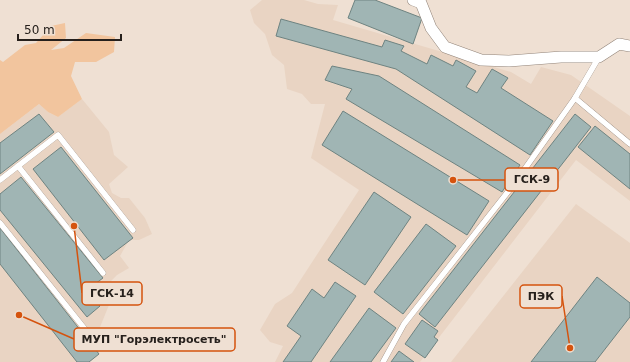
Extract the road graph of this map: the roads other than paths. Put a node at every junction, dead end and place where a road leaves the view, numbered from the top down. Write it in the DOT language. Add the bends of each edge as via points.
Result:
graph roads {
  1 [pos="413,0"];
  2 [pos="630,46"];
  3 [pos="599,57"];
  4 [pos="575,98"];
  5 [pos="630,144"];
  6 [pos="18,166"];
  7 [pos="0,180"];
  8 [pos="0,223"];
  9 [pos="133,230"];
  10 [pos="103,272"];
  11 [pos="96,343"];
  12 [pos="383,362"];
  1 -- 3 [label="street" via="421,3 431,28 445,47 481,60"];
  2 -- 3 [label="street" via="619,44"];
  3 -- 4 [label="lane"];
  4 -- 5 [label="lane"];
  4 -- 12 [label="lane" via="514,184 404,324"];
  6 -- 7 [label="lane"];
  6 -- 9 [label="lane" via="58,135"];
  6 -- 10 [label="lane"];
  8 -- 11 [label="lane"];
}
